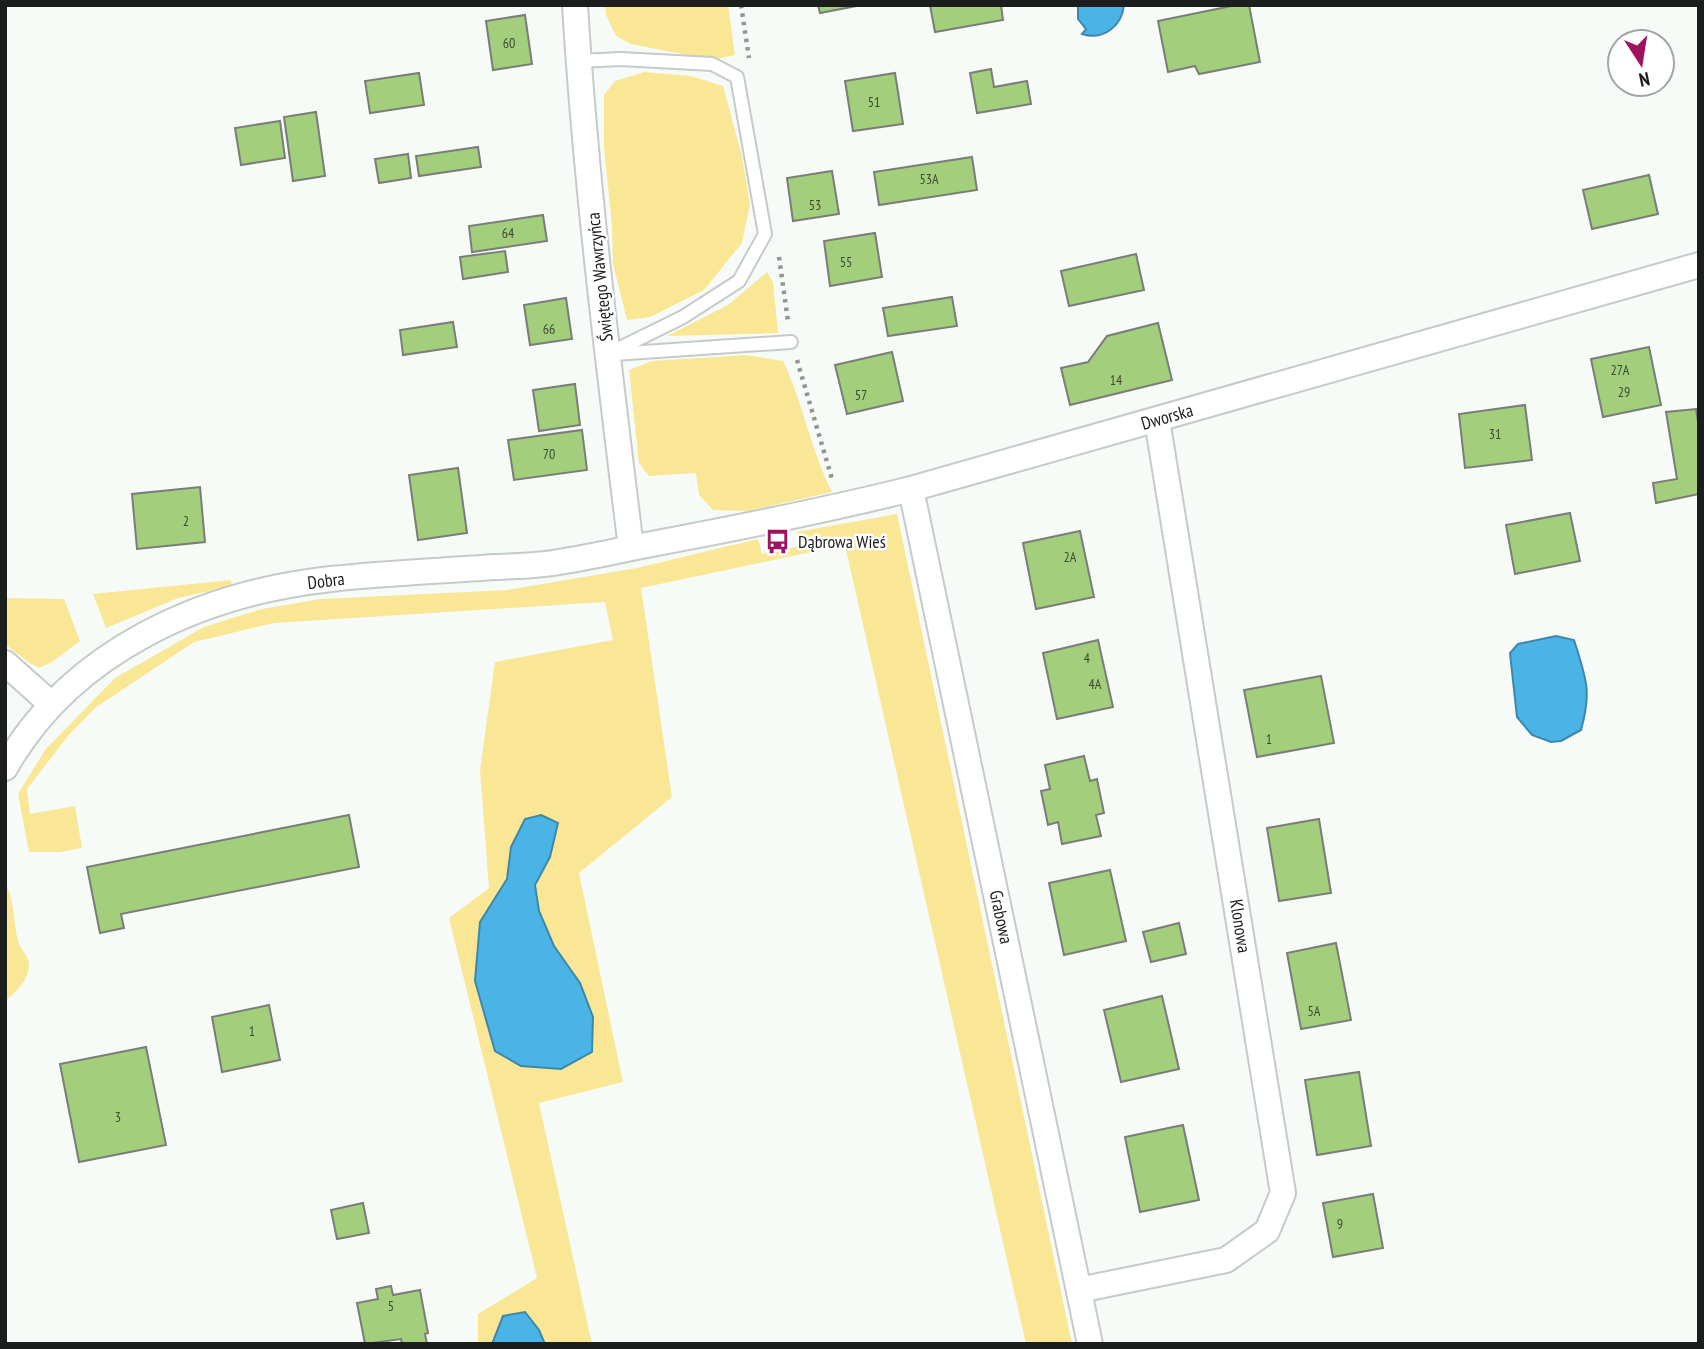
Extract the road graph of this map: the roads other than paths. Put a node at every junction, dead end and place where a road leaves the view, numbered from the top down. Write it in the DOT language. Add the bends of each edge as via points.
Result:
graph roads {
  1 [pos="575,5"];
  2 [pos="578,61"];
  3 [pos="1699,265"];
  4 [pos="792,342"];
  5 [pos="608,354"];
  6 [pos="1157,420"];
  7 [pos="911,489"];
  8 [pos="631,548"];
  9 [pos="5,663"];
  10 [pos="51,704"];
  11 [pos="5,768"];
  12 [pos="1079,1290"];
  13 [pos="1090,1344"];
  1 -- 2 [label="street, Świętego Wawrzyńca"];
  2 -- 5 [label="street, Świętego Wawrzyńca"];
  2 -- 5 [label="lane" via="712,64 737,78 765,234 739,281 683,317"];
  3 -- 6 [label="street, Dworska"];
  4 -- 5 [label="lane"];
  5 -- 8 [label="street, Świętego Wawrzyńca"];
  6 -- 7 [label="street, Dworska"];
  6 -- 12 [label="street, Klonowa" via="1283,1193 1267,1231 1226,1260"];
  7 -- 8 [label="street, Dworska"];
  7 -- 12 [label="street, Grabowa"];
  8 -- 10 [label="street, Dobra" via="556,563 331,579 252,593 184,615 135,639 99,661"];
  9 -- 10 [label="street"];
  10 -- 11 [label="street, Dobra"];
  12 -- 13 [label="street, Grabowa"];
}
